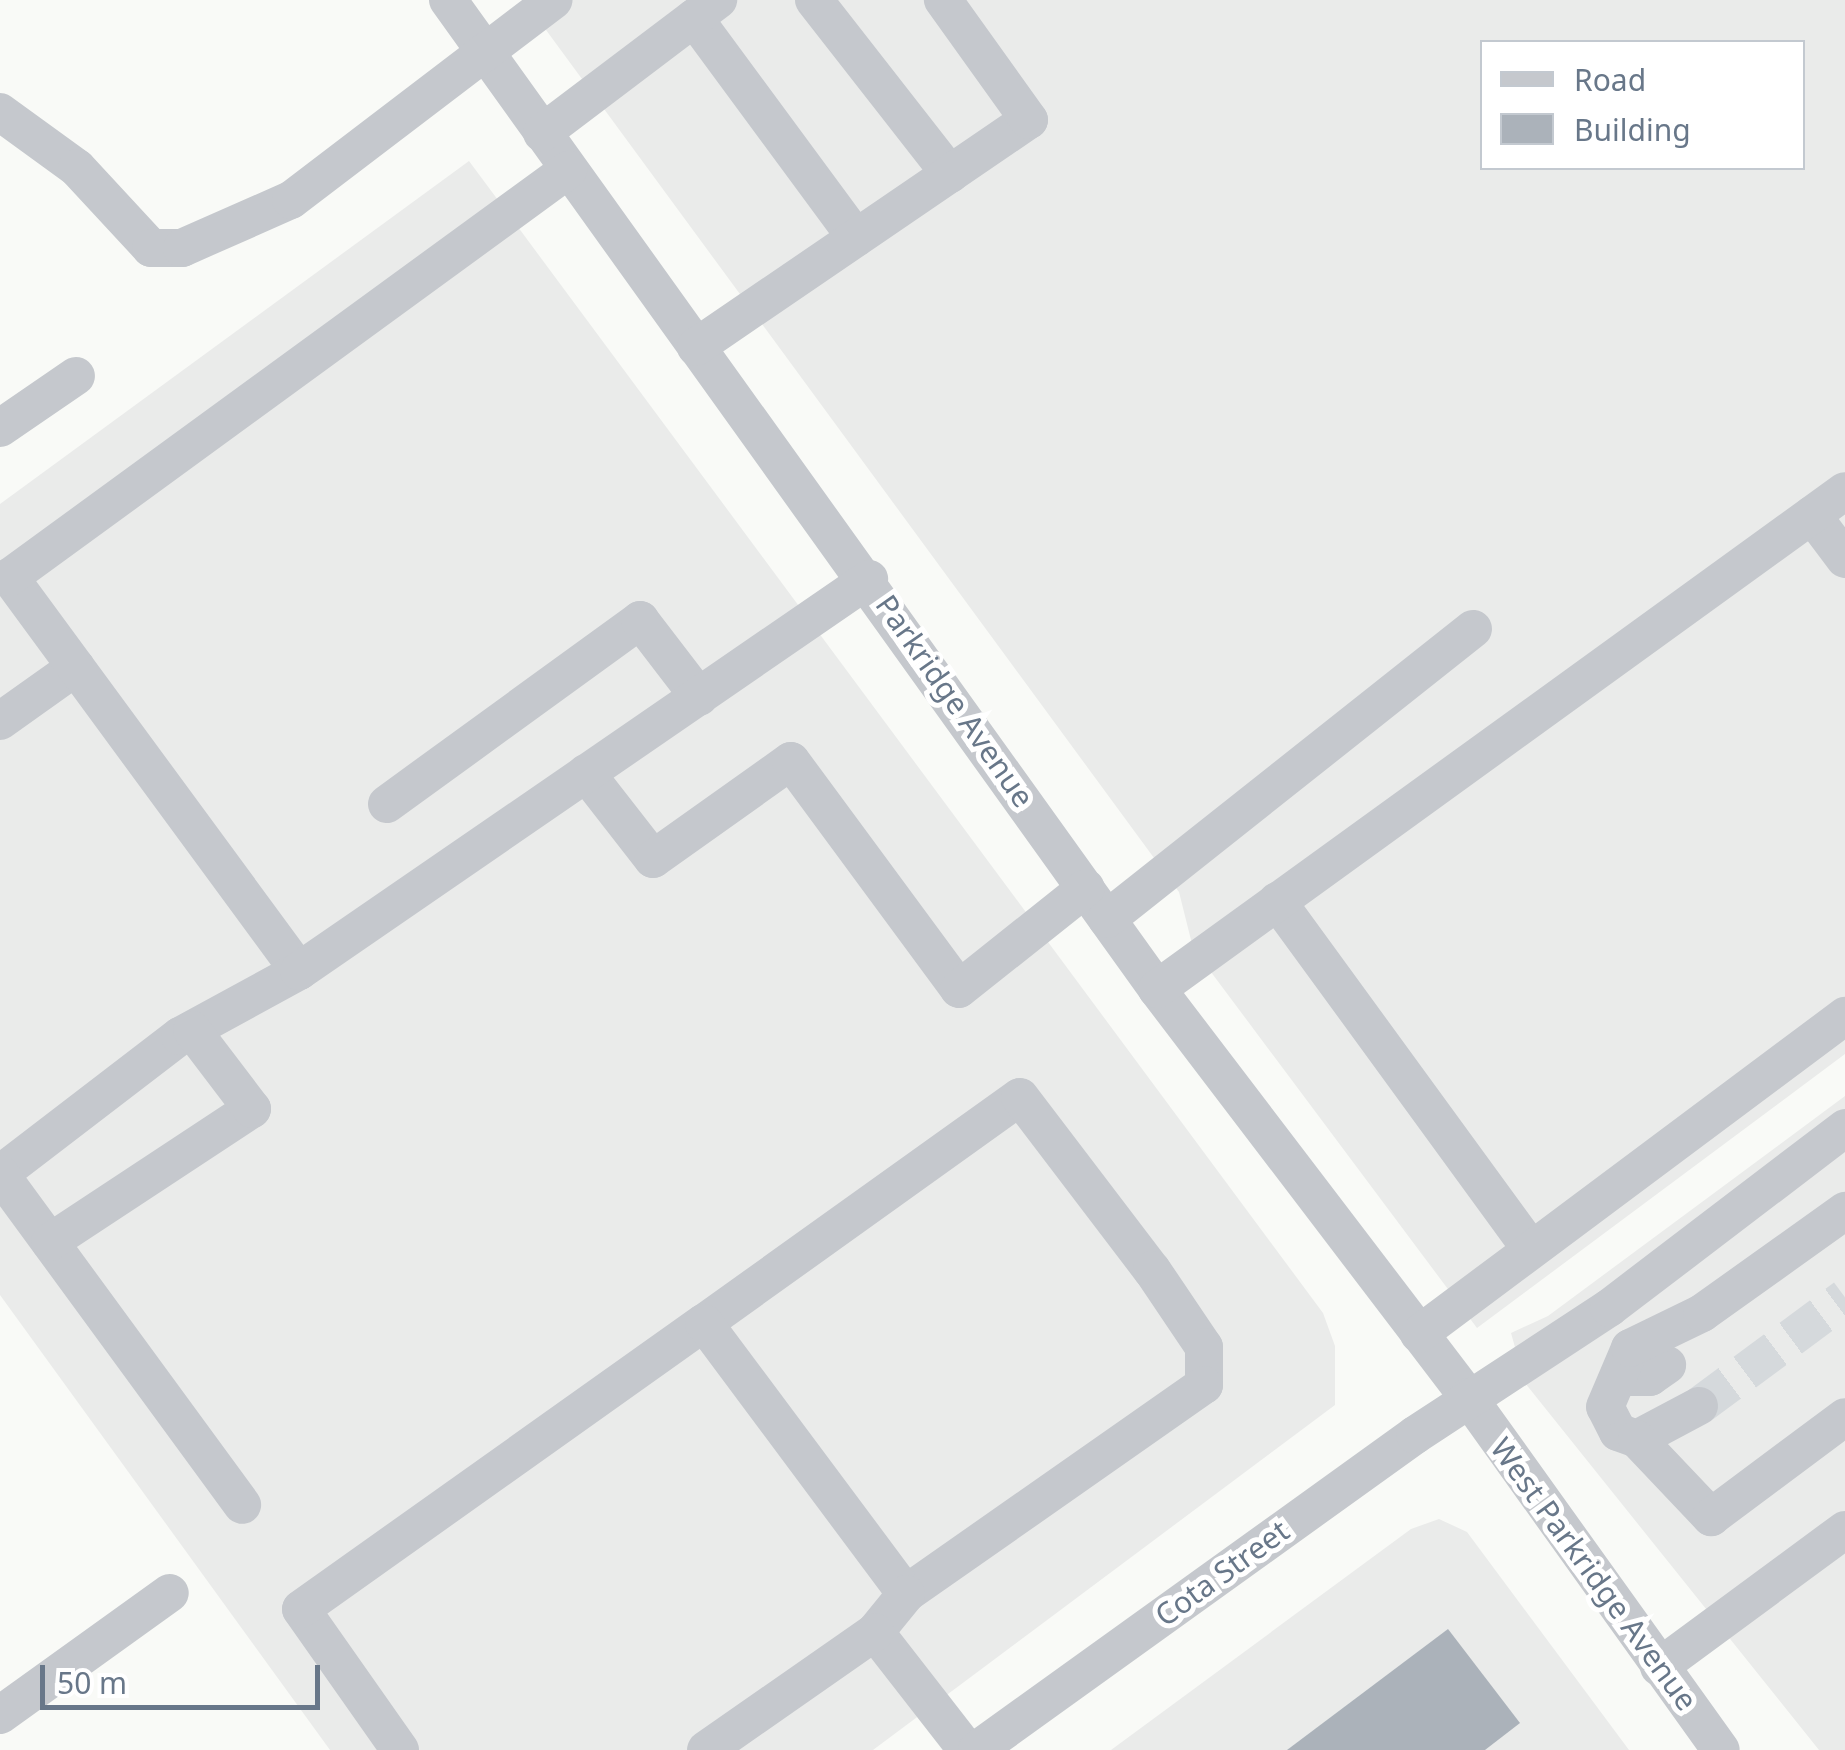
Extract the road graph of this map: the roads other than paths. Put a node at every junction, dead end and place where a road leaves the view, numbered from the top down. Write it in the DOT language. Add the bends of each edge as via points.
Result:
graph roads {
  1 [pos="448,0"];
  2 [pos="554,0"];
  3 [pos="814,0"];
  4 [pos="943,0"];
  5 [pos="706,9"];
  6 [pos="484,50"];
  7 [pos="0,112"];
  8 [pos="542,133"];
  9 [pos="568,170"];
  10 [pos="950,174"];
  11 [pos="856,238"];
  12 [pos="696,347"];
  13 [pos="76,376"];
  14 [pos="0,428"];
  15 [pos="1845,491"];
  16 [pos="1812,514"];
  17 [pos="1845,559"];
  18 [pos="869,579"];
  19 [pos="5,581"];
  20 [pos="1474,629"];
  21 [pos="76,667"];
  22 [pos="698,697"];
  23 [pos="0,720"];
  24 [pos="586,773"];
  25 [pos="387,804"];
  26 [pos="1278,901"];
  27 [pos="1097,904"];
  28 [pos="298,971"];
  29 [pos="1156,988"];
  30 [pos="1845,1016"];
  31 [pos="192,1030"];
  32 [pos="1845,1128"];
  33 [pos="0,1174"];
  34 [pos="1845,1211"];
  35 [pos="50,1242"];
  36 [pos="1531,1249"];
  37 [pos="1702,1313"];
  38 [pos="704,1323"];
  39 [pos="1419,1334"];
  40 [pos="1620,1377"];
  41 [pos="1468,1397"];
  42 [pos="1698,1406"];
  43 [pos="1845,1416"];
  44 [pos="1638,1439"];
  45 [pos="242,1505"];
  46 [pos="1845,1530"];
  47 [pos="170,1593"];
  48 [pos="906,1594"];
  49 [pos="876,1632"];
  50 [pos="1659,1667"];
  51 [pos="4,1703"];
  52 [pos="400,1750"];
  53 [pos="706,1750"];
  54 [pos="966,1750"];
  55 [pos="977,1750"];
  56 [pos="1721,1750"];
  1 -- 6 [label="street, Parkridge Avenue"];
  2 -- 6 [label="street"];
  3 -- 10 [label="street"];
  4 -- 10 [label="street" via="1029,120"];
  5 -- 8 [label="street"];
  5 -- 11 [label="street"];
  6 -- 7 [label="street" via="291,200 182,248 151,248 76,168"];
  6 -- 8 [label="street, Parkridge Avenue"];
  8 -- 9 [label="street, Parkridge Avenue"];
  9 -- 12 [label="street, Parkridge Avenue"];
  9 -- 19 [label="street"];
  10 -- 11 [label="street"];
  11 -- 12 [label="street"];
  12 -- 18 [label="street, Parkridge Avenue"];
  13 -- 14 [label="street"];
  15 -- 16 [label="street"];
  16 -- 17 [label="street"];
  16 -- 26 [label="street"];
  18 -- 22 [label="street"];
  18 -- 27 [label="street, Parkridge Avenue"];
  19 -- 21 [label="street"];
  20 -- 27 [label="street"];
  21 -- 23 [label="street"];
  21 -- 28 [label="street"];
  22 -- 24 [label="street"];
  22 -- 25 [label="street" via="640,620"];
  24 -- 27 [label="street" via="653,859 791,761 959,989"];
  24 -- 28 [label="street"];
  26 -- 29 [label="street"];
  26 -- 36 [label="street"];
  27 -- 29 [label="street, Parkridge Avenue"];
  28 -- 31 [label="street"];
  29 -- 39 [label="street, Parkridge Avenue"];
  30 -- 36 [label="street"];
  31 -- 33 [label="street"];
  31 -- 35 [label="street" via="252,1109"];
  32 -- 41 [label="street, Cota Street" via="1609,1308"];
  33 -- 35 [label="street"];
  34 -- 37 [label="street"];
  35 -- 45 [label="street"];
  36 -- 39 [label="street"];
  37 -- 40 [label="street" via="1630,1348"];
  37 -- 40 [label="street" via="1677,1358"];
  38 -- 48 [label="street"];
  38 -- 48 [label="street" via="1020,1098 1141,1256 1204,1347 1204,1385"];
  38 -- 52 [label="street" via="301,1610"];
  39 -- 41 [label="street, Parkridge Avenue"];
  40 -- 44 [label="street" via="1605,1406 1618,1432"];
  41 -- 50 [label="street, West Parkridge Avenue"];
  41 -- 55 [label="street, Cota Street"];
  42 -- 44 [label="street"];
  43 -- 44 [label="street" via="1710,1517"];
  46 -- 50 [label="street"];
  47 -- 51 [label="street"];
  48 -- 49 [label="street"];
  49 -- 53 [label="street"];
  49 -- 54 [label="street"];
  50 -- 56 [label="street, West Parkridge Avenue"];
}
